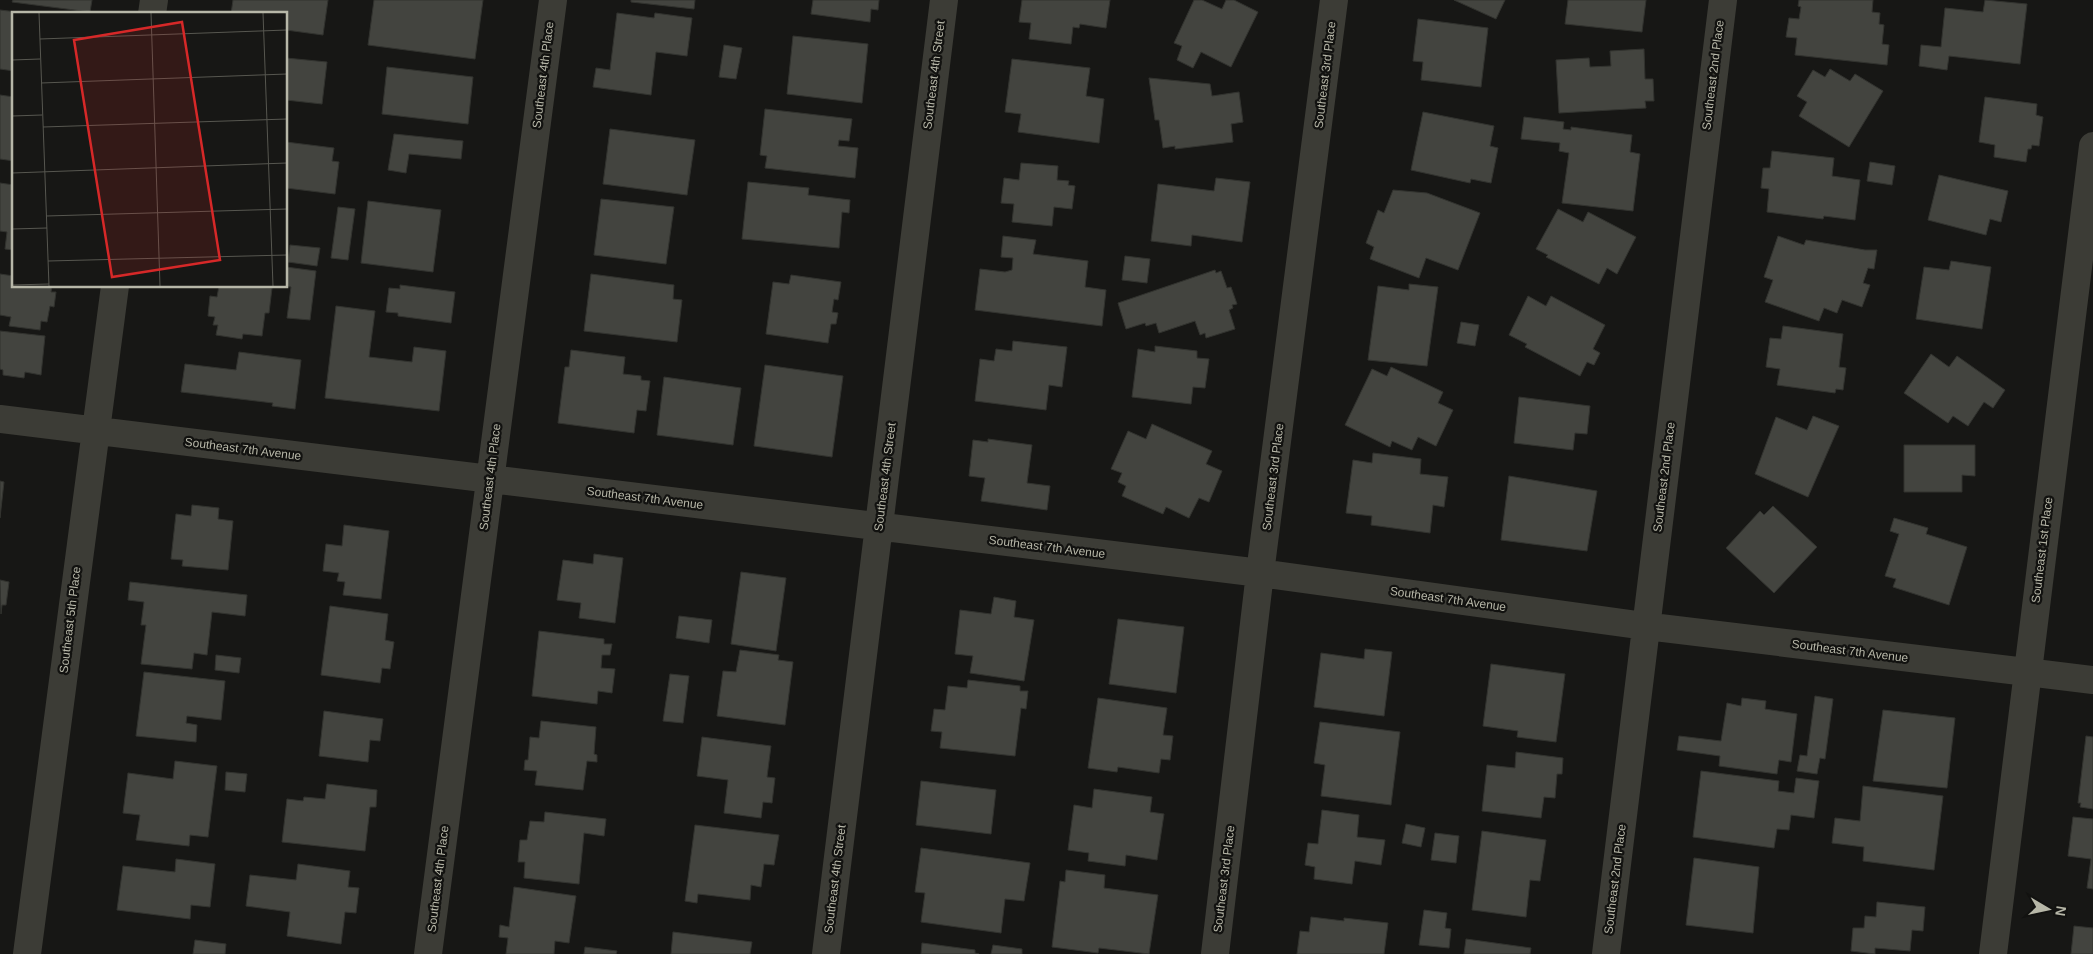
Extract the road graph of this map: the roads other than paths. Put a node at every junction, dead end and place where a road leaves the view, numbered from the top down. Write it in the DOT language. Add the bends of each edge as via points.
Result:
graph roads {
  1 [pos="553,0"];
  2 [pos="944,0"];
  3 [pos="1334,0"];
  4 [pos="1723,0"];
  5 [pos="2093,146"];
  6 [pos="115,288"];
  7 [pos="0,419"];
  8 [pos="95,431"];
  9 [pos="490,479"];
  10 [pos="878,527"];
  11 [pos="1260,573"];
  12 [pos="1645,626"];
  13 [pos="2027,672"];
  14 [pos="2093,680"];
  15 [pos="27,954"];
  16 [pos="428,954"];
  17 [pos="826,954"];
  18 [pos="1215,954"];
  19 [pos="1606,954"];
  20 [pos="1993,954"];
  1 -- 9 [label="street, Southeast 4th Place"];
  2 -- 10 [label="street, Southeast 4th Street"];
  3 -- 11 [label="street, Southeast 3rd Place"];
  4 -- 12 [label="street, Southeast 2nd Place"];
  5 -- 13 [label="street, Southeast 1st Place"];
  6 -- 8 [label="street, Southeast 5th Place"];
  7 -- 8 [label="street, Southeast 7th Avenue"];
  8 -- 9 [label="street, Southeast 7th Avenue"];
  8 -- 15 [label="street, Southeast 5th Place"];
  9 -- 10 [label="street, Southeast 7th Avenue"];
  9 -- 16 [label="street, Southeast 4th Place"];
  10 -- 11 [label="street, Southeast 7th Avenue"];
  10 -- 17 [label="street, Southeast 4th Street"];
  11 -- 12 [label="street, Southeast 7th Avenue"];
  11 -- 18 [label="street, Southeast 3rd Place"];
  12 -- 13 [label="street, Southeast 7th Avenue"];
  12 -- 19 [label="street, Southeast 2nd Place"];
  13 -- 14 [label="street, Southeast 7th Avenue"];
  13 -- 20 [label="street, Southeast 1st Place"];
}
